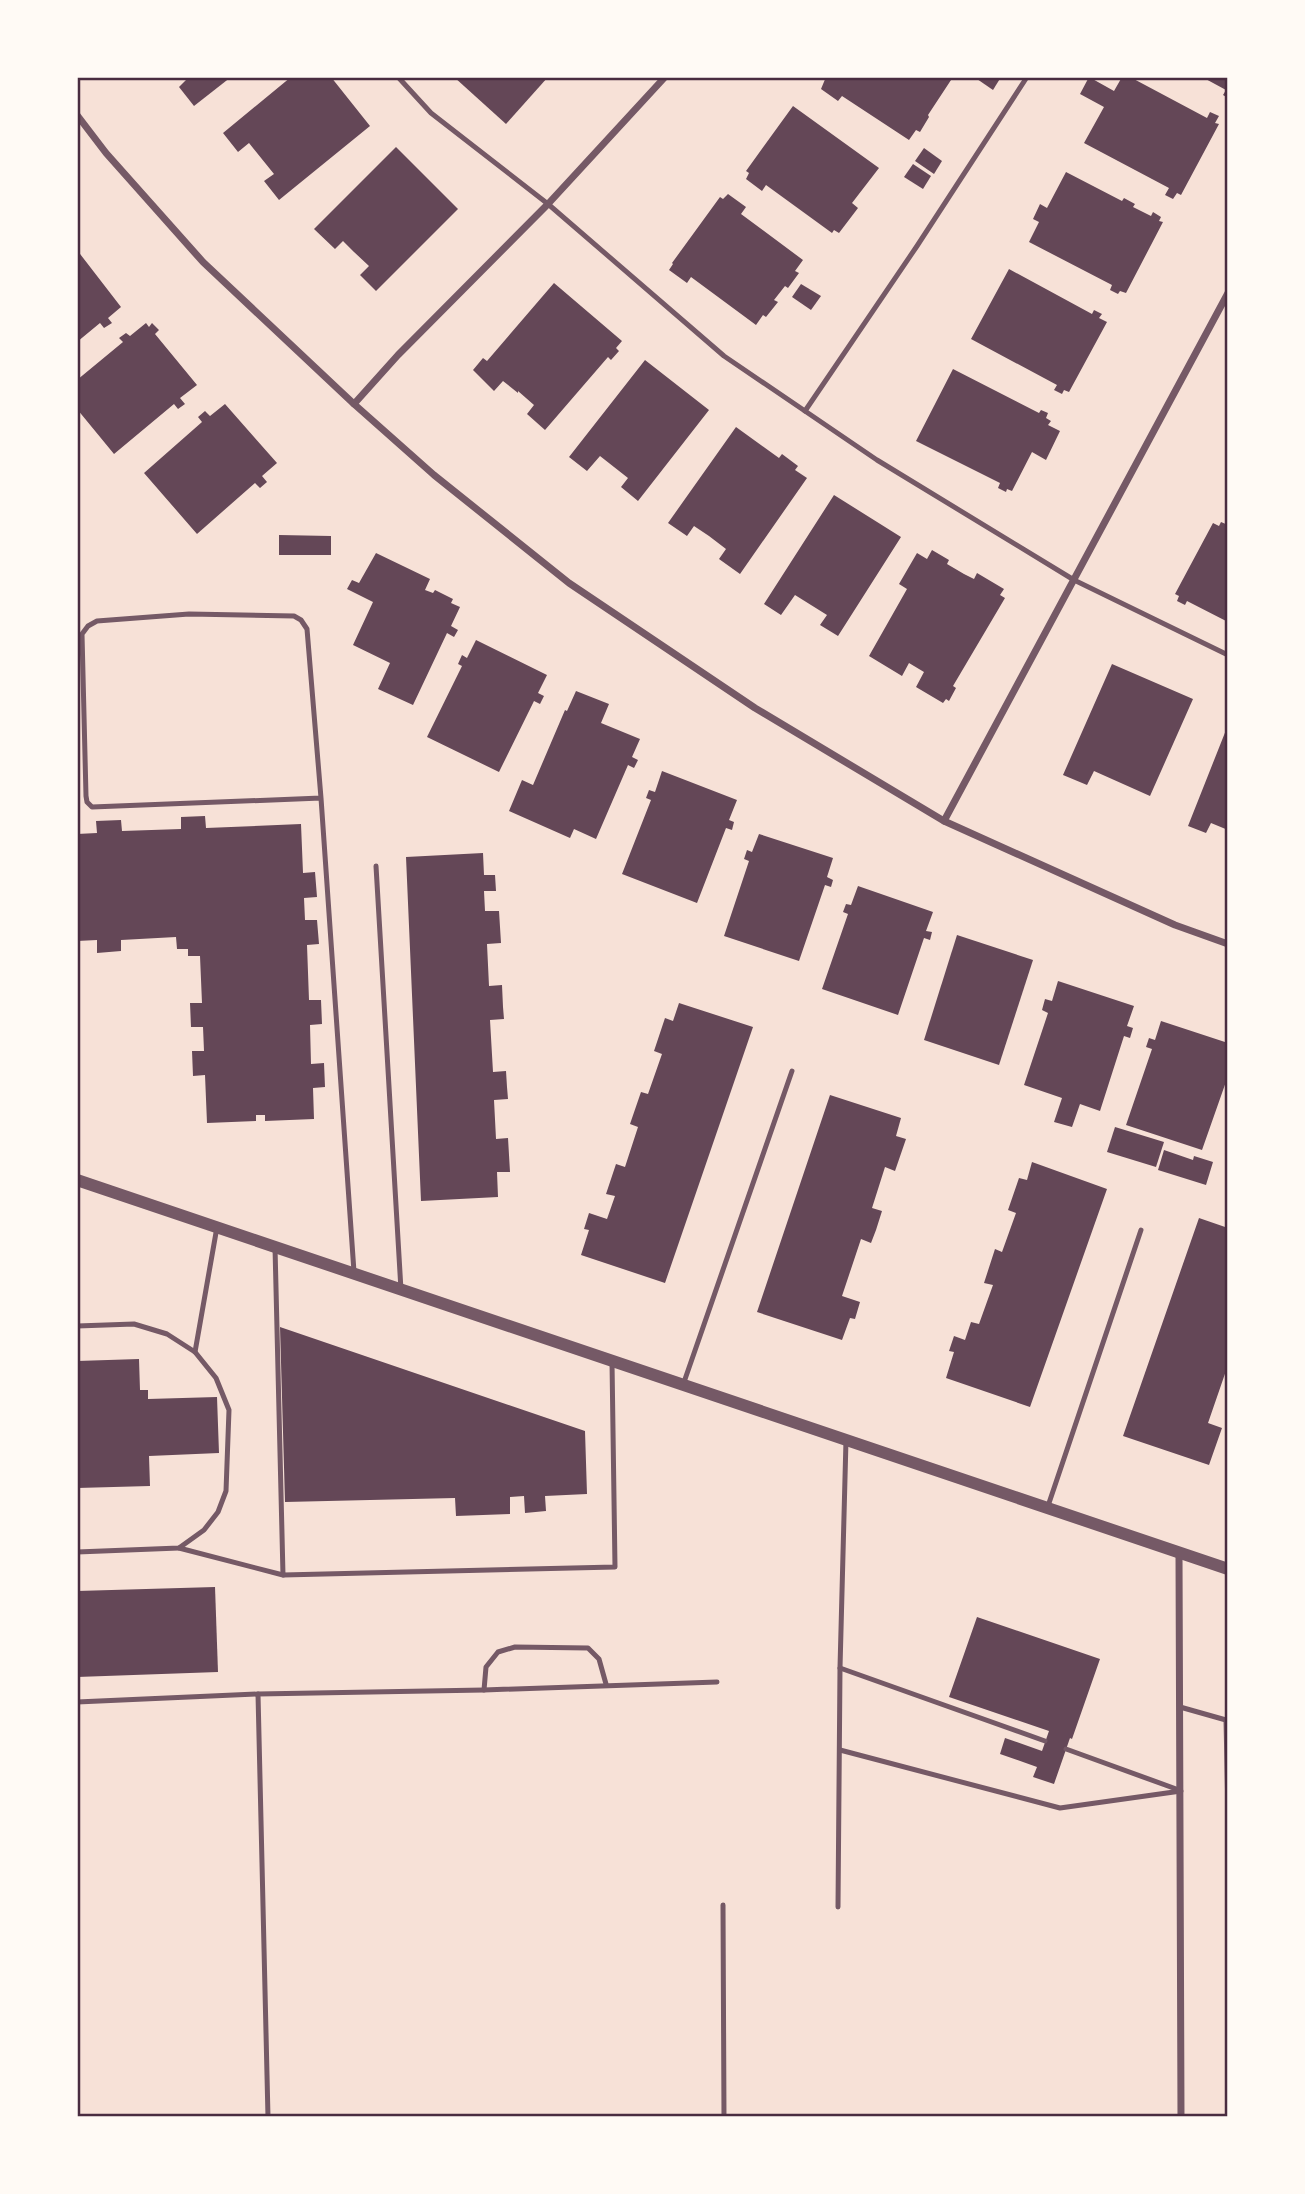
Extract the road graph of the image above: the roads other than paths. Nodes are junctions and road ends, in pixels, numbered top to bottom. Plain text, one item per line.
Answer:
1 (398, 77) edge
2 (664, 77) edge
3 (1027, 77) edge
4 (77, 115) edge
5 (548, 204) junction
6 (1228, 293) edge
7 (354, 404) junction
8 (805, 411) junction
9 (1074, 580) junction
10 (1228, 655) edge
11 (321, 798) junction
12 (944, 821) junction
13 (376, 866) dead end
14 (1228, 944) edge
15 (792, 1071) dead end
16 (77, 1180) edge
17 (217, 1227) junction
18 (1141, 1230) dead end
19 (275, 1247) junction
20 (354, 1274) junction
21 (401, 1290) junction
22 (77, 1326) edge
23 (195, 1352) junction
24 (612, 1361) junction
25 (683, 1385) junction
26 (846, 1440) junction
27 (1047, 1508) junction
28 (178, 1548) junction
29 (77, 1552) edge
30 (1179, 1554) junction
31 (1228, 1569) edge
32 (283, 1575) junction
33 (840, 1668) junction
34 (718, 1682) dead end
35 (607, 1684) junction
36 (484, 1690) junction
37 (258, 1694) junction
38 (77, 1702) edge
39 (1180, 1707) junction
40 (1227, 1721) edge
41 (1045, 1741) dead end
42 (1066, 1749) dead end
43 (840, 1750) junction
44 (1182, 1791) junction
45 (1228, 1811) edge
46 (723, 1905) dead end
47 (838, 1907) dead end
48 (268, 2117) edge
49 (724, 2117) edge
50 (1181, 2117) edge

1 - 5 lane
2 - 5 street
3 - 8 lane
4 - 7 street
5 - 7 street
5 - 8 lane
6 - 9 street
7 - 12 street
8 - 9 lane
9 - 10 lane
9 - 12 street
11 - 11 lane
11 - 20 lane
12 - 14 street
13 - 21 lane
15 - 25 lane
16 - 17 street
17 - 19 street
17 - 23 lane
18 - 27 lane
19 - 20 street
19 - 32 lane
20 - 21 street
21 - 24 street
22 - 23 lane
23 - 28 lane
24 - 25 street
24 - 32 lane
25 - 26 street
26 - 27 street
26 - 33 lane
27 - 30 street
28 - 29 lane
28 - 32 lane
30 - 31 street
30 - 39 street
33 - 41 lane
33 - 43 lane
34 - 35 lane
35 - 36 lane
35 - 36 lane
36 - 37 lane
37 - 38 lane
37 - 48 lane
39 - 40 lane
39 - 44 street
40 - 45 lane
42 - 44 lane
43 - 44 lane
43 - 47 lane
44 - 50 street
46 - 49 lane

